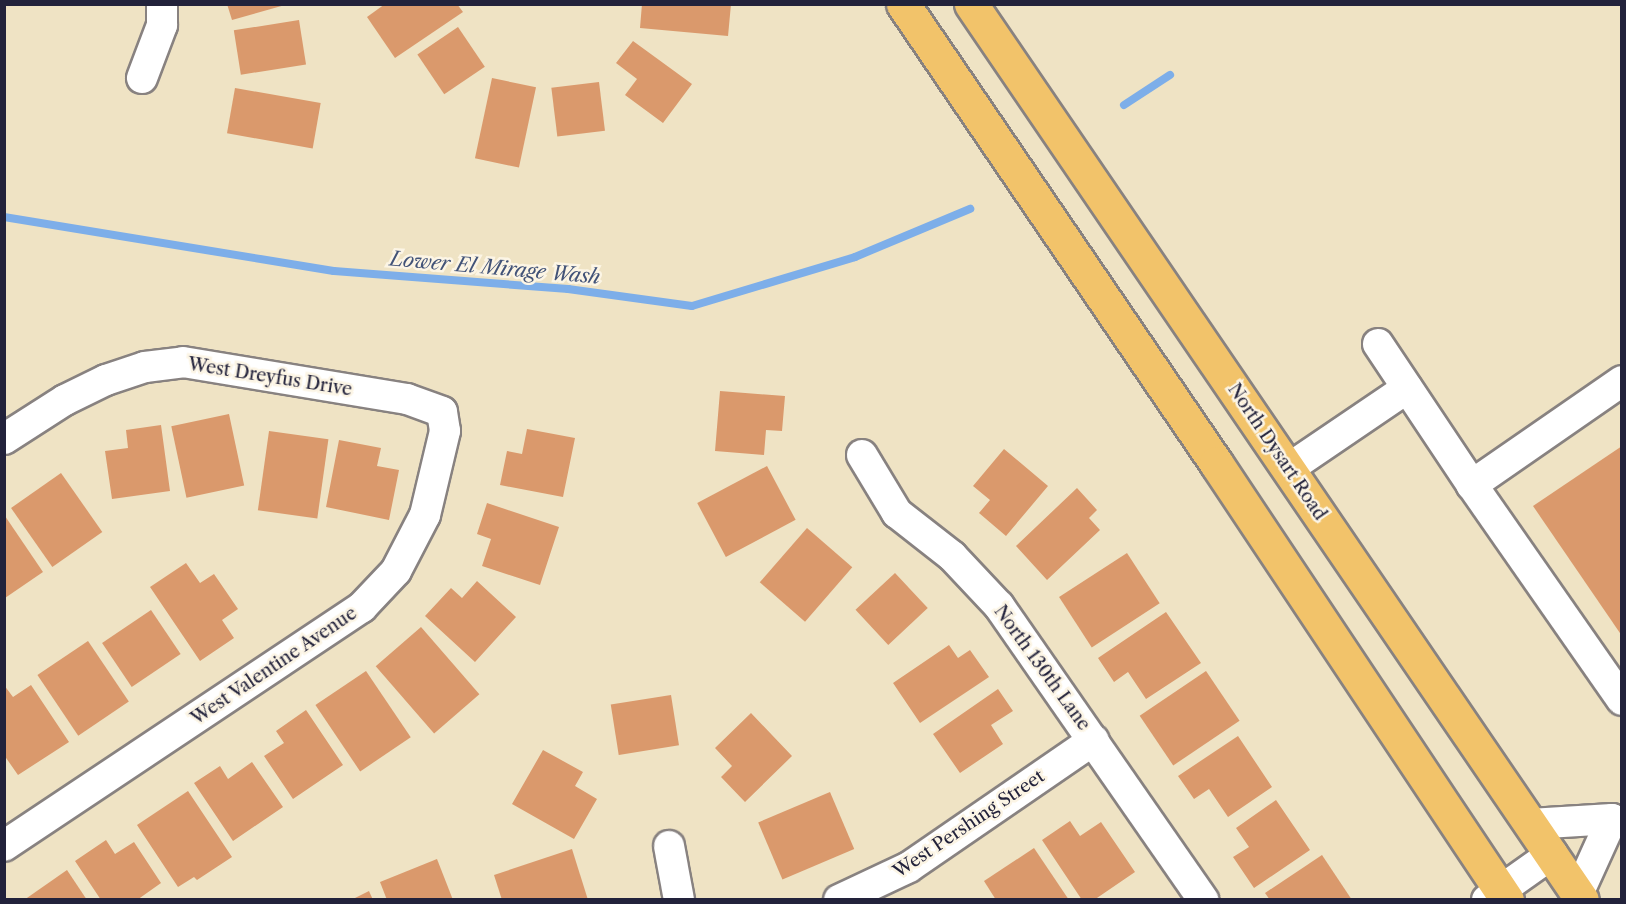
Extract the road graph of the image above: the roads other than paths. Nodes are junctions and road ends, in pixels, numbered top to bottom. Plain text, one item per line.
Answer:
1 (162, 4) edge
2 (903, 4) edge
3 (971, 4) edge
4 (142, 78) dead end
5 (1378, 344) dead end
6 (1622, 381) edge
7 (1407, 388) junction
8 (442, 412) joint
9 (4, 439) edge
10 (862, 455) dead end
11 (1288, 469) junction
12 (1472, 485) junction
13 (1622, 700) edge
14 (1094, 740) junction
15 (1617, 816) edge
16 (1530, 824) junction
17 (4, 846) edge
18 (669, 846) dead end
19 (1552, 854) junction
20 (1498, 896) edge
21 (1580, 897) edge
22 (679, 900) edge
23 (839, 900) edge
24 (1203, 900) edge

1 - 4 street
2 - 20 main road
3 - 11 main road, North Dysart Road
5 - 7 street
6 - 12 street
7 - 11 street
7 - 12 street
8 - 9 street, West Dreyfus Drive
8 - 17 street, West Valentine Avenue
10 - 14 street, North 130th Lane
11 - 16 main road, North Dysart Road
12 - 13 street
14 - 23 street, West Pershing Street
14 - 24 street, North 130th Lane
15 - 16 street
15 - 21 street
16 - 19 main road, North Dysart Road
18 - 22 street
19 - 20 street
19 - 21 main road, North Dysart Road

